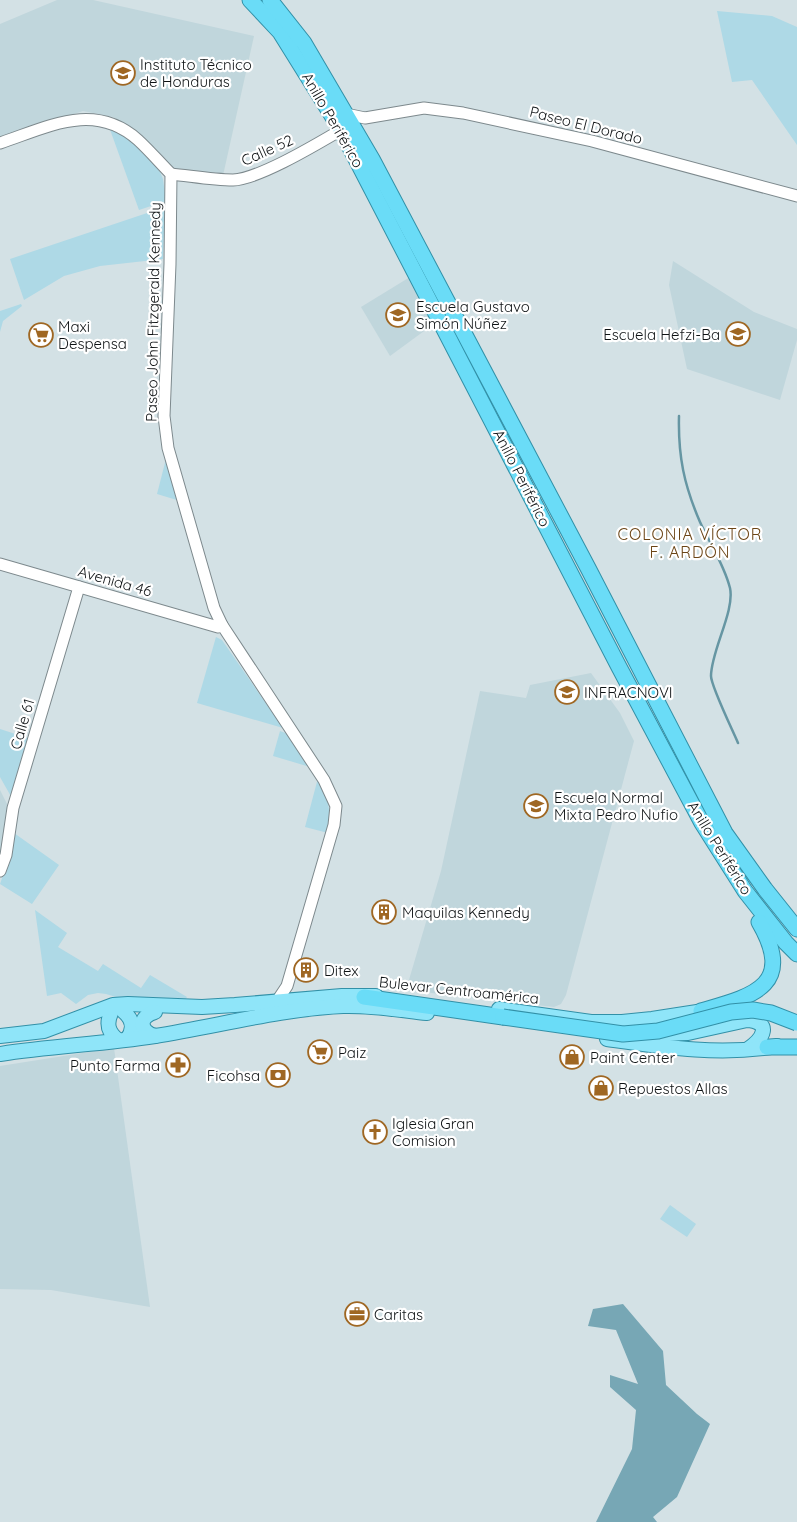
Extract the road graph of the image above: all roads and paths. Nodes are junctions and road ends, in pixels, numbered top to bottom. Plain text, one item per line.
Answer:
1 (250, 0) edge
2 (270, 0) edge
3 (346, 114) junction
4 (365, 118) junction
5 (342, 130) junction
6 (358, 134) junction
7 (0, 143) edge
8 (171, 174) junction
9 (797, 196) edge
10 (0, 564) edge
11 (79, 586) junction
12 (222, 625) junction
13 (0, 871) edge
14 (745, 891) junction
15 (797, 929) edge
16 (797, 954) edge
17 (286, 997) junction
18 (364, 997) junction
19 (701, 1011) junction
20 (117, 1012) junction
21 (155, 1012) junction
22 (797, 1015) edge
23 (92, 1019) junction
24 (591, 1022) junction
25 (797, 1023) edge
26 (44, 1031) junction
27 (0, 1036) edge
28 (155, 1036) junction
29 (122, 1039) junction
30 (96, 1042) junction
31 (797, 1042) edge
32 (767, 1047) junction
33 (797, 1047) edge
34 (748, 1048) junction
35 (0, 1054) edge

1 - 5 highway, Anillo Periférico
2 - 3 highway, Anillo Periférico
3 - 4 street, Paseo El Dorado
3 - 6 highway, Anillo Periférico
4 - 6 street
4 - 9 street, Paseo El Dorado
5 - 8 street, Calle 52
5 - 14 highway, Anillo Periférico
6 - 15 highway, Anillo Periférico
7 - 8 street
8 - 12 street, Paseo John Fitzgerald Kennedy
10 - 11 street, Avenida 46
11 - 12 street, Avenida 46
11 - 13 street, Calle 61
12 - 17 street, Paseo John Fitzgerald Kennedy
14 - 16 highway, Anillo Periférico
14 - 19 highway
17 - 18 main road, Bulevar Centroamérica
17 - 21 main road
17 - 26 main road, Bulevar Centroamérica
18 - 24 main road, Bulevar Centroamérica
18 - 25 highway, bridge
19 - 22 main road, Bulevar Centroamérica
19 - 24 main road, Bulevar Centroamérica
20 - 21 main road
20 - 23 main road
20 - 29 main road
20 - 29 main road
21 - 28 main road
23 - 26 main road
23 - 30 main road
24 - 34 main road
26 - 27 main road, Bulevar Centroamérica
28 - 29 main road, Bulevar Centroamérica
28 - 34 main road, Bulevar Centroamérica
29 - 30 main road, Bulevar Centroamérica
30 - 35 main road, Bulevar Centroamérica
31 - 32 main road, Bulevar Centroamérica
32 - 33 highway
32 - 34 main road, Bulevar Centroamérica

